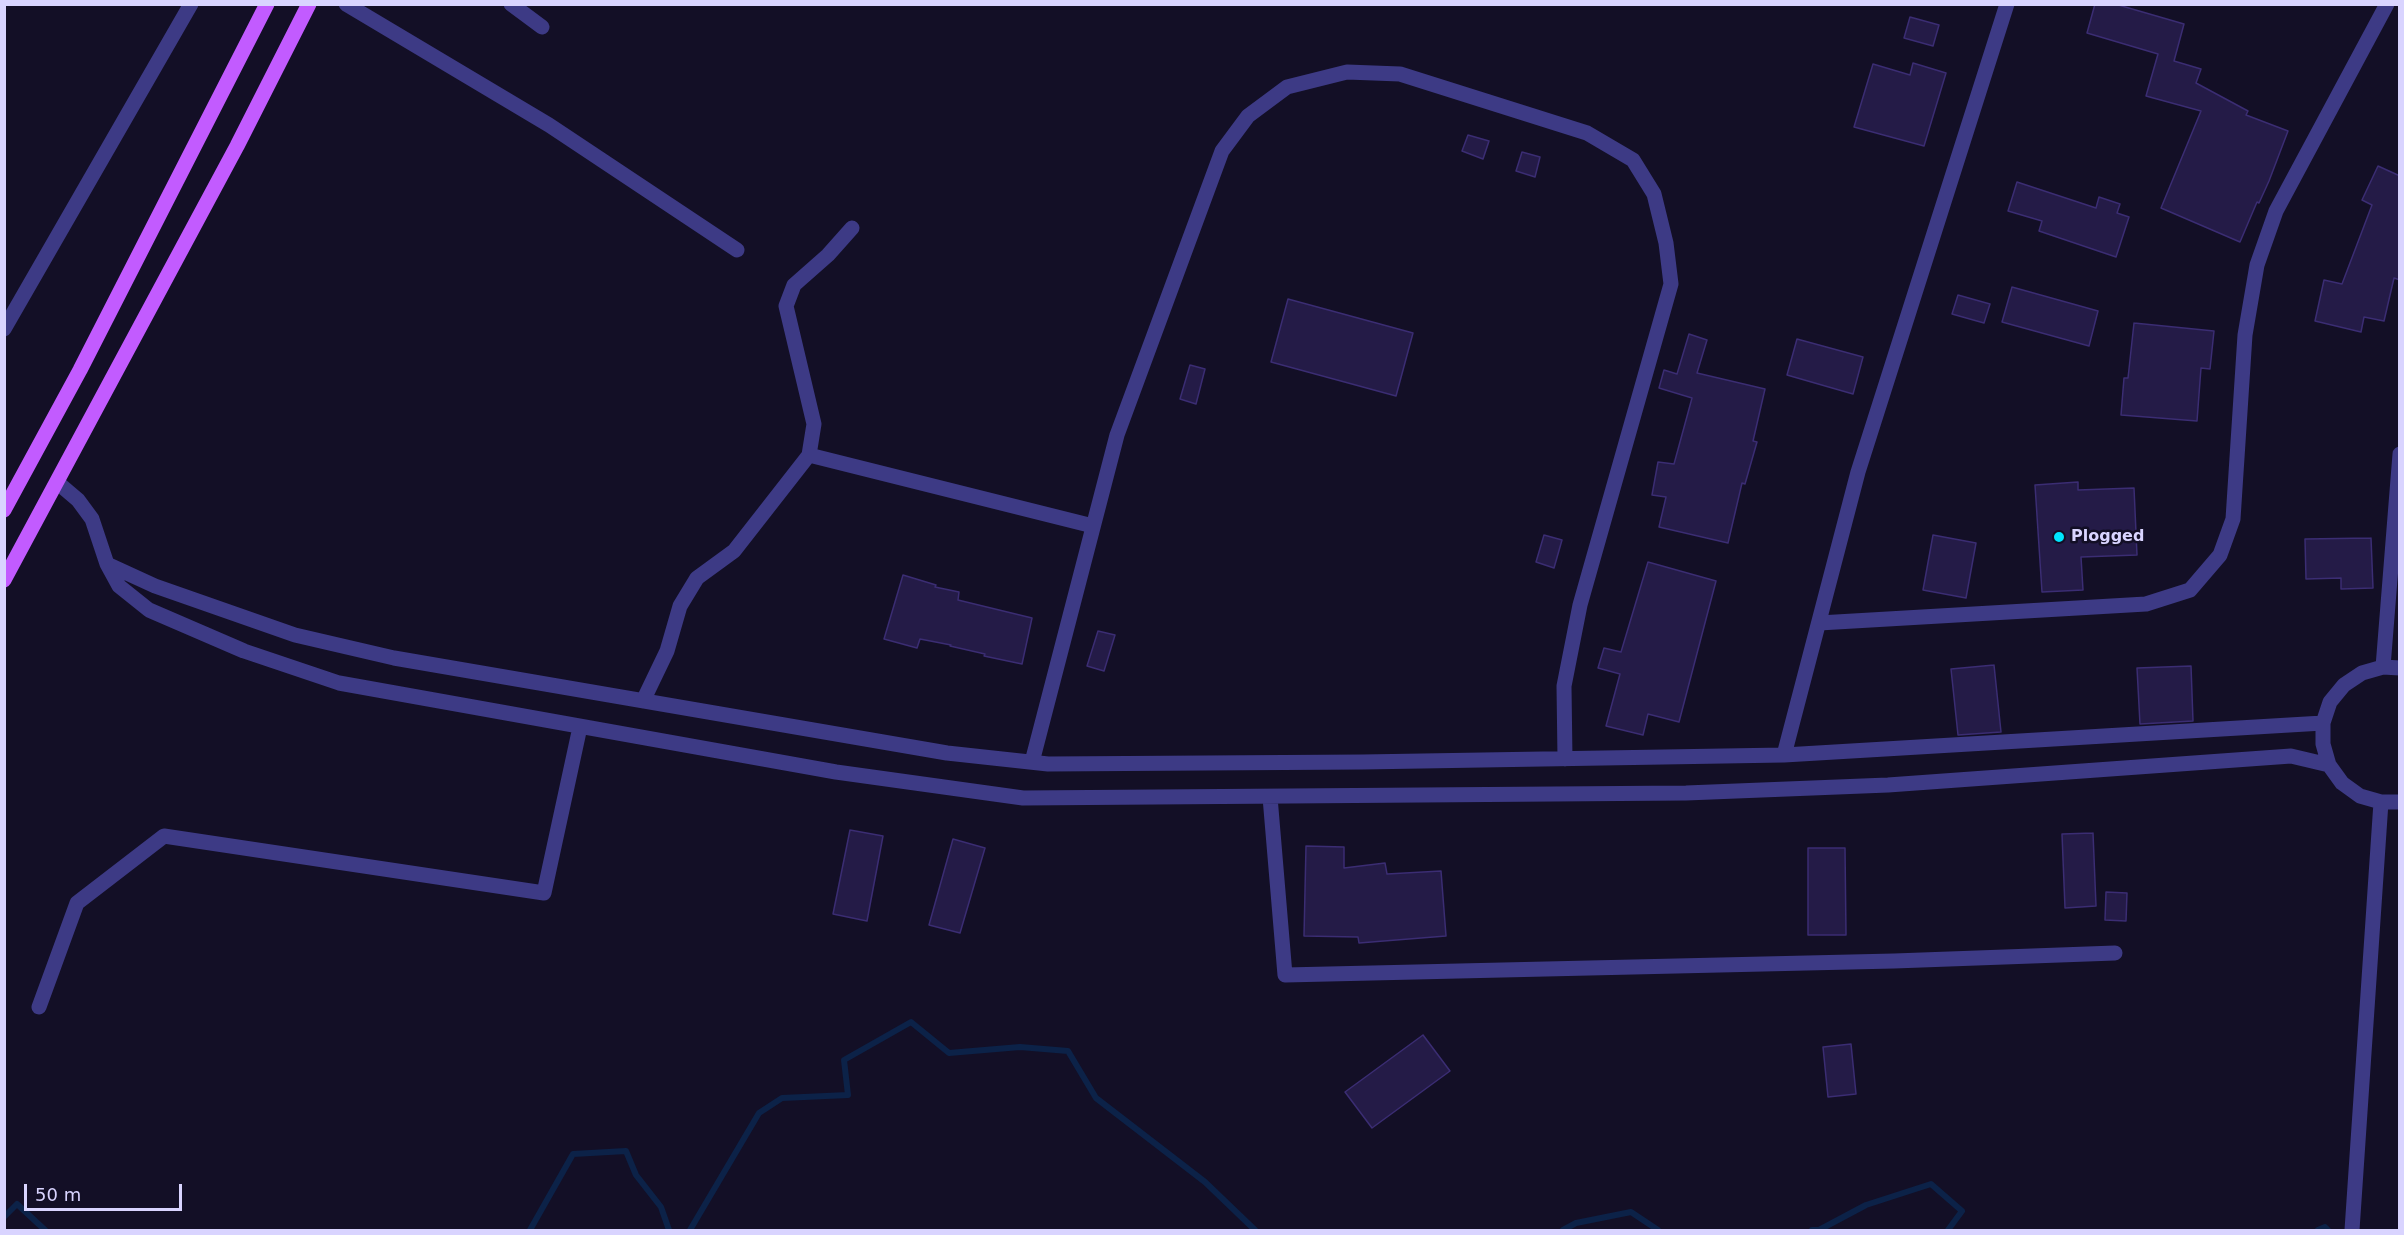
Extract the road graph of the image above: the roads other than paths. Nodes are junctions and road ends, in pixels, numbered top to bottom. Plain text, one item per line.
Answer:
1 (191, 4) edge
2 (267, 4) edge
3 (309, 4) edge
4 (346, 4) edge
5 (511, 4) edge
6 (2007, 4) edge
7 (2387, 4) edge
8 (542, 27) dead end
9 (852, 228) dead end
10 (737, 250) dead end
11 (4, 329) edge
12 (2400, 454) edge
13 (809, 455) junction
14 (58, 483) junction
15 (6, 502) edge
16 (1093, 526) junction
17 (107, 564) junction
18 (4, 580) edge
19 (1819, 623) junction
20 (2383, 667) junction
21 (2400, 668) edge
22 (643, 701) junction
23 (2323, 723) junction
24 (580, 727) junction
25 (1784, 755) junction
26 (1565, 759) junction
27 (1032, 762) junction
28 (2329, 765) junction
29 (1270, 797) junction
30 (2381, 802) junction
31 (2400, 802) edge
32 (2115, 953) dead end
33 (39, 1007) dead end
34 (2352, 1230) edge

1 - 11 street
2 - 15 main road
3 - 14 main road
4 - 10 street
5 - 8 street
6 - 19 street
7 - 19 street
9 - 13 street
12 - 20 street
13 - 16 street
13 - 22 street
14 - 17 street
14 - 18 main road
16 - 26 street
16 - 27 street
17 - 22 street
17 - 24 street
19 - 25 street
20 - 21 street
20 - 23 street
22 - 27 street
23 - 25 street
23 - 28 street
24 - 29 street
24 - 33 street
25 - 26 street
26 - 27 street
28 - 29 street
28 - 30 street
29 - 32 street
30 - 31 street
30 - 34 street

